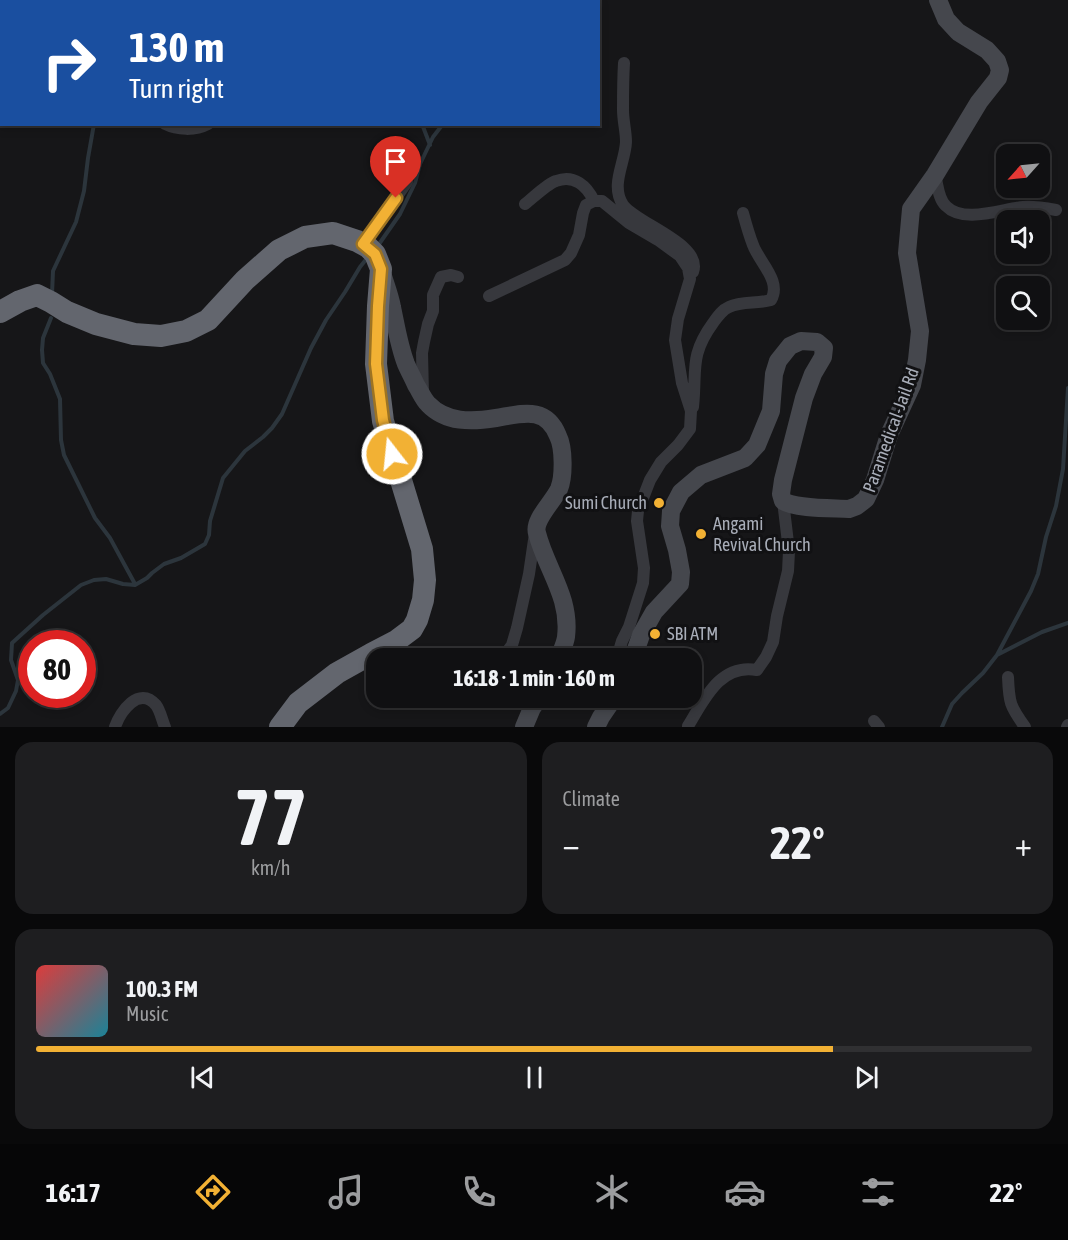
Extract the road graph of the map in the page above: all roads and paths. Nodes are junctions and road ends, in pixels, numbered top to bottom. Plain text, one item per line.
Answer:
1 (936, 4) edge
2 (624, 63) dead end
3 (168, 126) edge
4 (204, 126) edge
5 (935, 175) junction
6 (407, 182) dead end
7 (594, 201) junction
8 (525, 204) dead end
9 (1056, 210) dead end
10 (743, 213) dead end
11 (363, 244) junction
12 (381, 269) junction
13 (458, 277) dead end
14 (690, 279) junction
15 (489, 296) dead end
16 (0, 312) edge
17 (423, 398) junction
18 (691, 420) junction
19 (783, 501) junction
20 (536, 529) junction
21 (509, 648) edge
22 (562, 648) edge
23 (620, 648) edge
24 (636, 648) edge
25 (1008, 677) dead end
26 (532, 708) edge
27 (539, 708) edge
28 (607, 708) edge
29 (688, 726) edge
30 (115, 727) edge
31 (165, 727) edge
32 (280, 727) edge
33 (524, 727) edge
34 (536, 727) edge
35 (596, 727) edge
36 (1025, 727) edge

1 - 5 main road, Paramedical-Jail Rd
2 - 14 street
3 - 4 street
5 - 9 street
5 - 19 main road, Paramedical-Jail Rd
6 - 11 street
7 - 8 street
7 - 14 street
7 - 15 street
10 - 18 street
11 - 12 highway
11 - 16 highway
12 - 17 main road
12 - 32 highway
13 - 17 street
14 - 18 street
17 - 20 main road
18 - 23 street
19 - 24 main road
19 - 29 street
20 - 21 street
20 - 22 main road
25 - 36 street
26 - 33 main road
27 - 34 main road
28 - 35 main road
30 - 31 street

